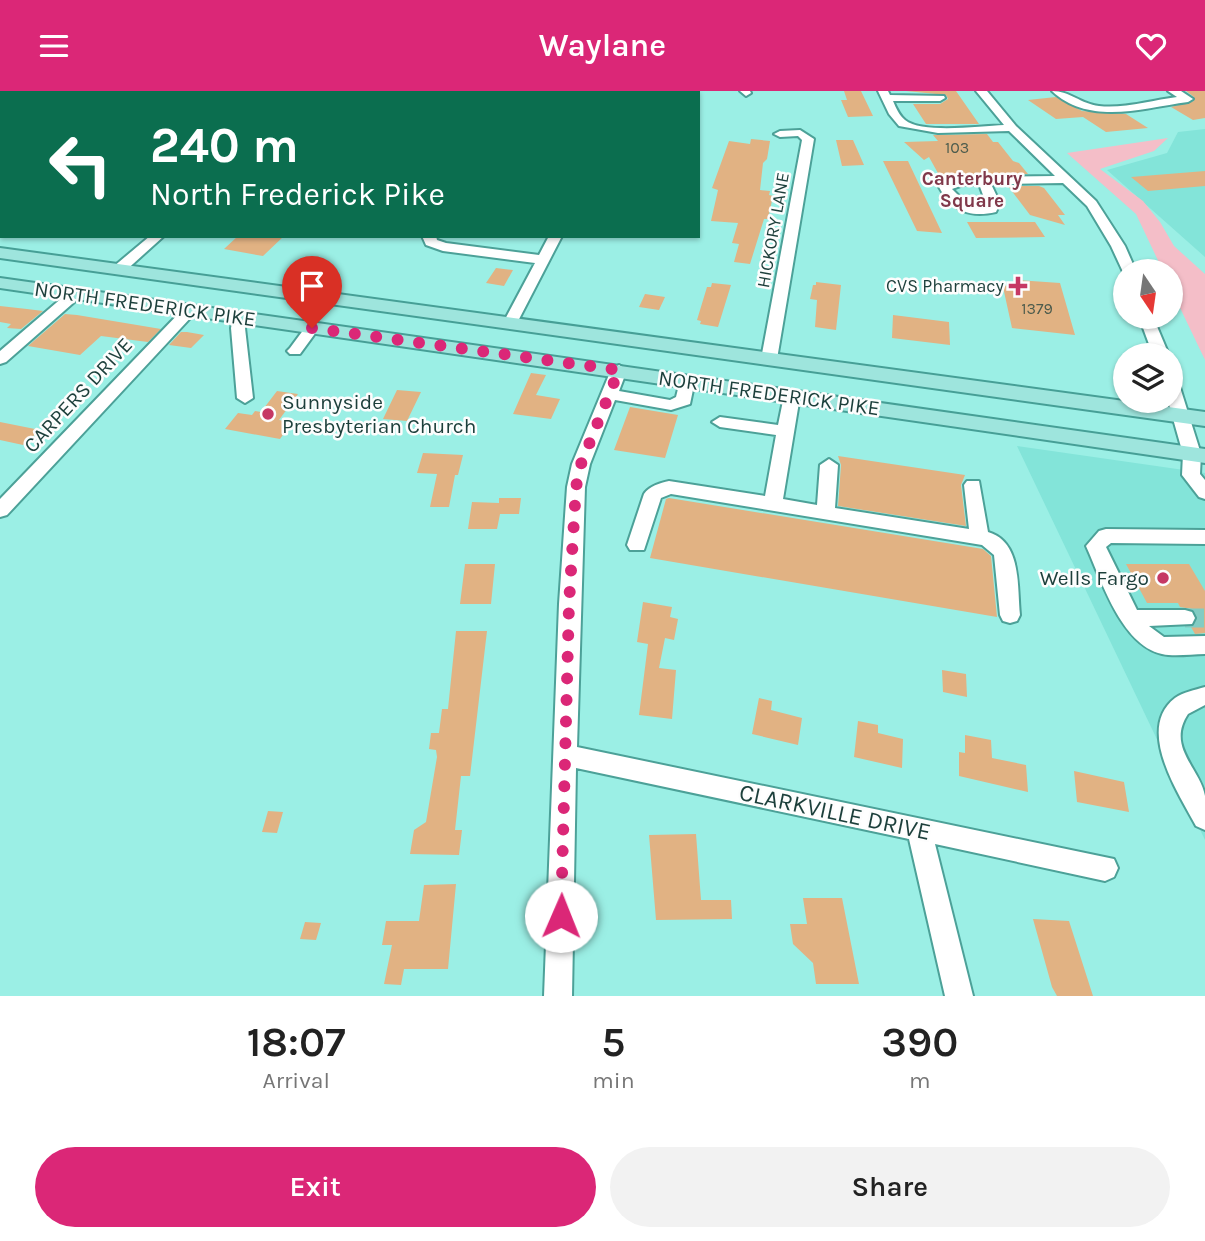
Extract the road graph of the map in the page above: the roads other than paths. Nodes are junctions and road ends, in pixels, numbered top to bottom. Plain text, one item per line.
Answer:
1 (981, 91) edge
2 (1057, 91) edge
3 (1173, 91) edge
4 (885, 95) edge
5 (940, 98) dead end
6 (1012, 128) junction
7 (780, 134) dead end
8 (1068, 179) junction
9 (984, 181) dead end
10 (156, 238) edge
11 (430, 238) edge
12 (555, 238) edge
13 (0, 253) edge
14 (1123, 259) edge
15 (544, 260) junction
16 (118, 269) junction
17 (0, 283) edge
18 (75, 294) junction
19 (337, 300) junction
20 (189, 311) junction
21 (240, 318) junction
22 (510, 323) junction
23 (312, 328) junction
24 (295, 351) dead end
25 (0, 359) edge
26 (769, 359) junction
27 (619, 370) junction
28 (687, 380) junction
29 (609, 394) junction
30 (792, 396) junction
31 (245, 398) dead end
32 (1181, 415) junction
33 (1205, 419) edge
34 (720, 422) dead end
35 (785, 431) junction
36 (1201, 458) edge
37 (829, 465) dead end
38 (973, 485) dead end
39 (1205, 493) edge
40 (773, 503) junction
41 (0, 510) edge
42 (822, 512) junction
43 (1205, 537) edge
44 (979, 538) junction
45 (637, 545) dead end
46 (1010, 615) dead end
47 (1131, 618) junction
48 (1185, 618) tunnel mouth
49 (1205, 645) edge
50 (1205, 696) edge
51 (565, 755) junction
52 (1205, 818) edge
53 (919, 829) junction
54 (1104, 868) dead end
55 (558, 996) edge
56 (959, 996) edge

1 - 6 street
2 - 3 street
4 - 5 street
4 - 6 street
6 - 8 street
7 - 26 street, HICKORY LANE
8 - 9 street
8 - 14 street
10 - 16 street
11 - 15 street
12 - 15 street
13 - 16 main road, NORTH FREDERICK PIKE
15 - 22 street
16 - 19 main road, NORTH FREDERICK PIKE
17 - 18 main road, NORTH FREDERICK PIKE
18 - 20 main road, NORTH FREDERICK PIKE
18 - 25 street
19 - 22 main road, NORTH FREDERICK PIKE
19 - 23 main road
20 - 21 main road, NORTH FREDERICK PIKE
20 - 41 street, CARPERS DRIVE
21 - 23 main road, NORTH FREDERICK PIKE
21 - 31 street
22 - 26 main road, NORTH FREDERICK PIKE
23 - 24 street
23 - 27 main road, NORTH FREDERICK PIKE
26 - 32 main road, NORTH FREDERICK PIKE
27 - 28 main road, NORTH FREDERICK PIKE
27 - 29 street
28 - 29 street
28 - 30 main road, NORTH FREDERICK PIKE
29 - 51 street
30 - 35 street
30 - 36 main road, NORTH FREDERICK PIKE
32 - 33 main road, NORTH FREDERICK PIKE
32 - 36 street
34 - 35 street
35 - 40 street
36 - 39 street
37 - 42 street
38 - 44 street
40 - 42 street
40 - 45 lane
42 - 44 street
43 - 47 street
44 - 46 street
47 - 48 street
47 - 49 street
50 - 52 street
51 - 53 street, CLARKVILLE DRIVE
51 - 55 street
53 - 54 street, CLARKVILLE DRIVE
53 - 56 street

